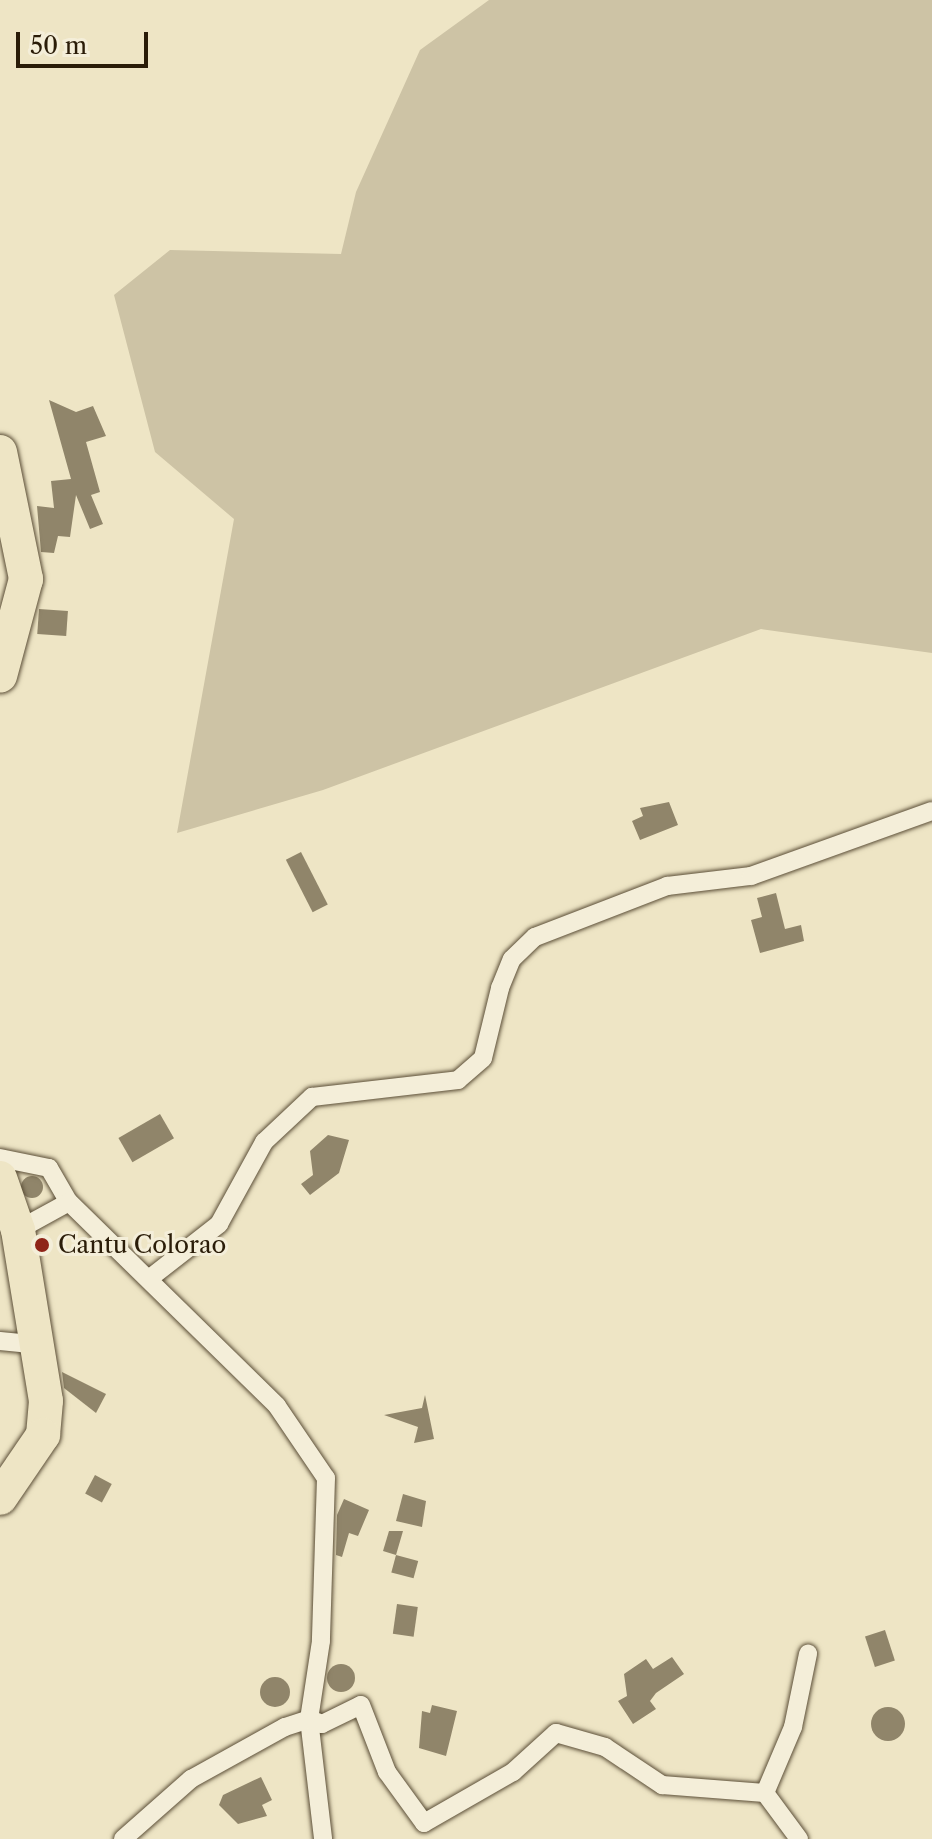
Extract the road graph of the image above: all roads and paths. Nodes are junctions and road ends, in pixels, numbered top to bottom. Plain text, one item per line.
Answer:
1 (0, 452) edge
2 (0, 676) edge
3 (932, 811) edge
4 (0, 1158) edge
5 (0, 1178) edge
6 (69, 1202) junction
7 (18, 1230) junction
8 (150, 1278) junction
9 (0, 1341) edge
10 (41, 1345) junction
11 (0, 1498) edge
12 (808, 1654) dead end
13 (309, 1719) junction
14 (765, 1793) junction
15 (123, 1839) edge
16 (323, 1839) edge
17 (799, 1839) edge

1 - 2 highway
3 - 8 street
4 - 6 street
5 - 7 highway
6 - 7 street
6 - 8 street
7 - 10 highway
8 - 13 street
9 - 10 street
10 - 11 highway
12 - 14 street
13 - 14 street
13 - 15 street
13 - 16 street
14 - 17 street

